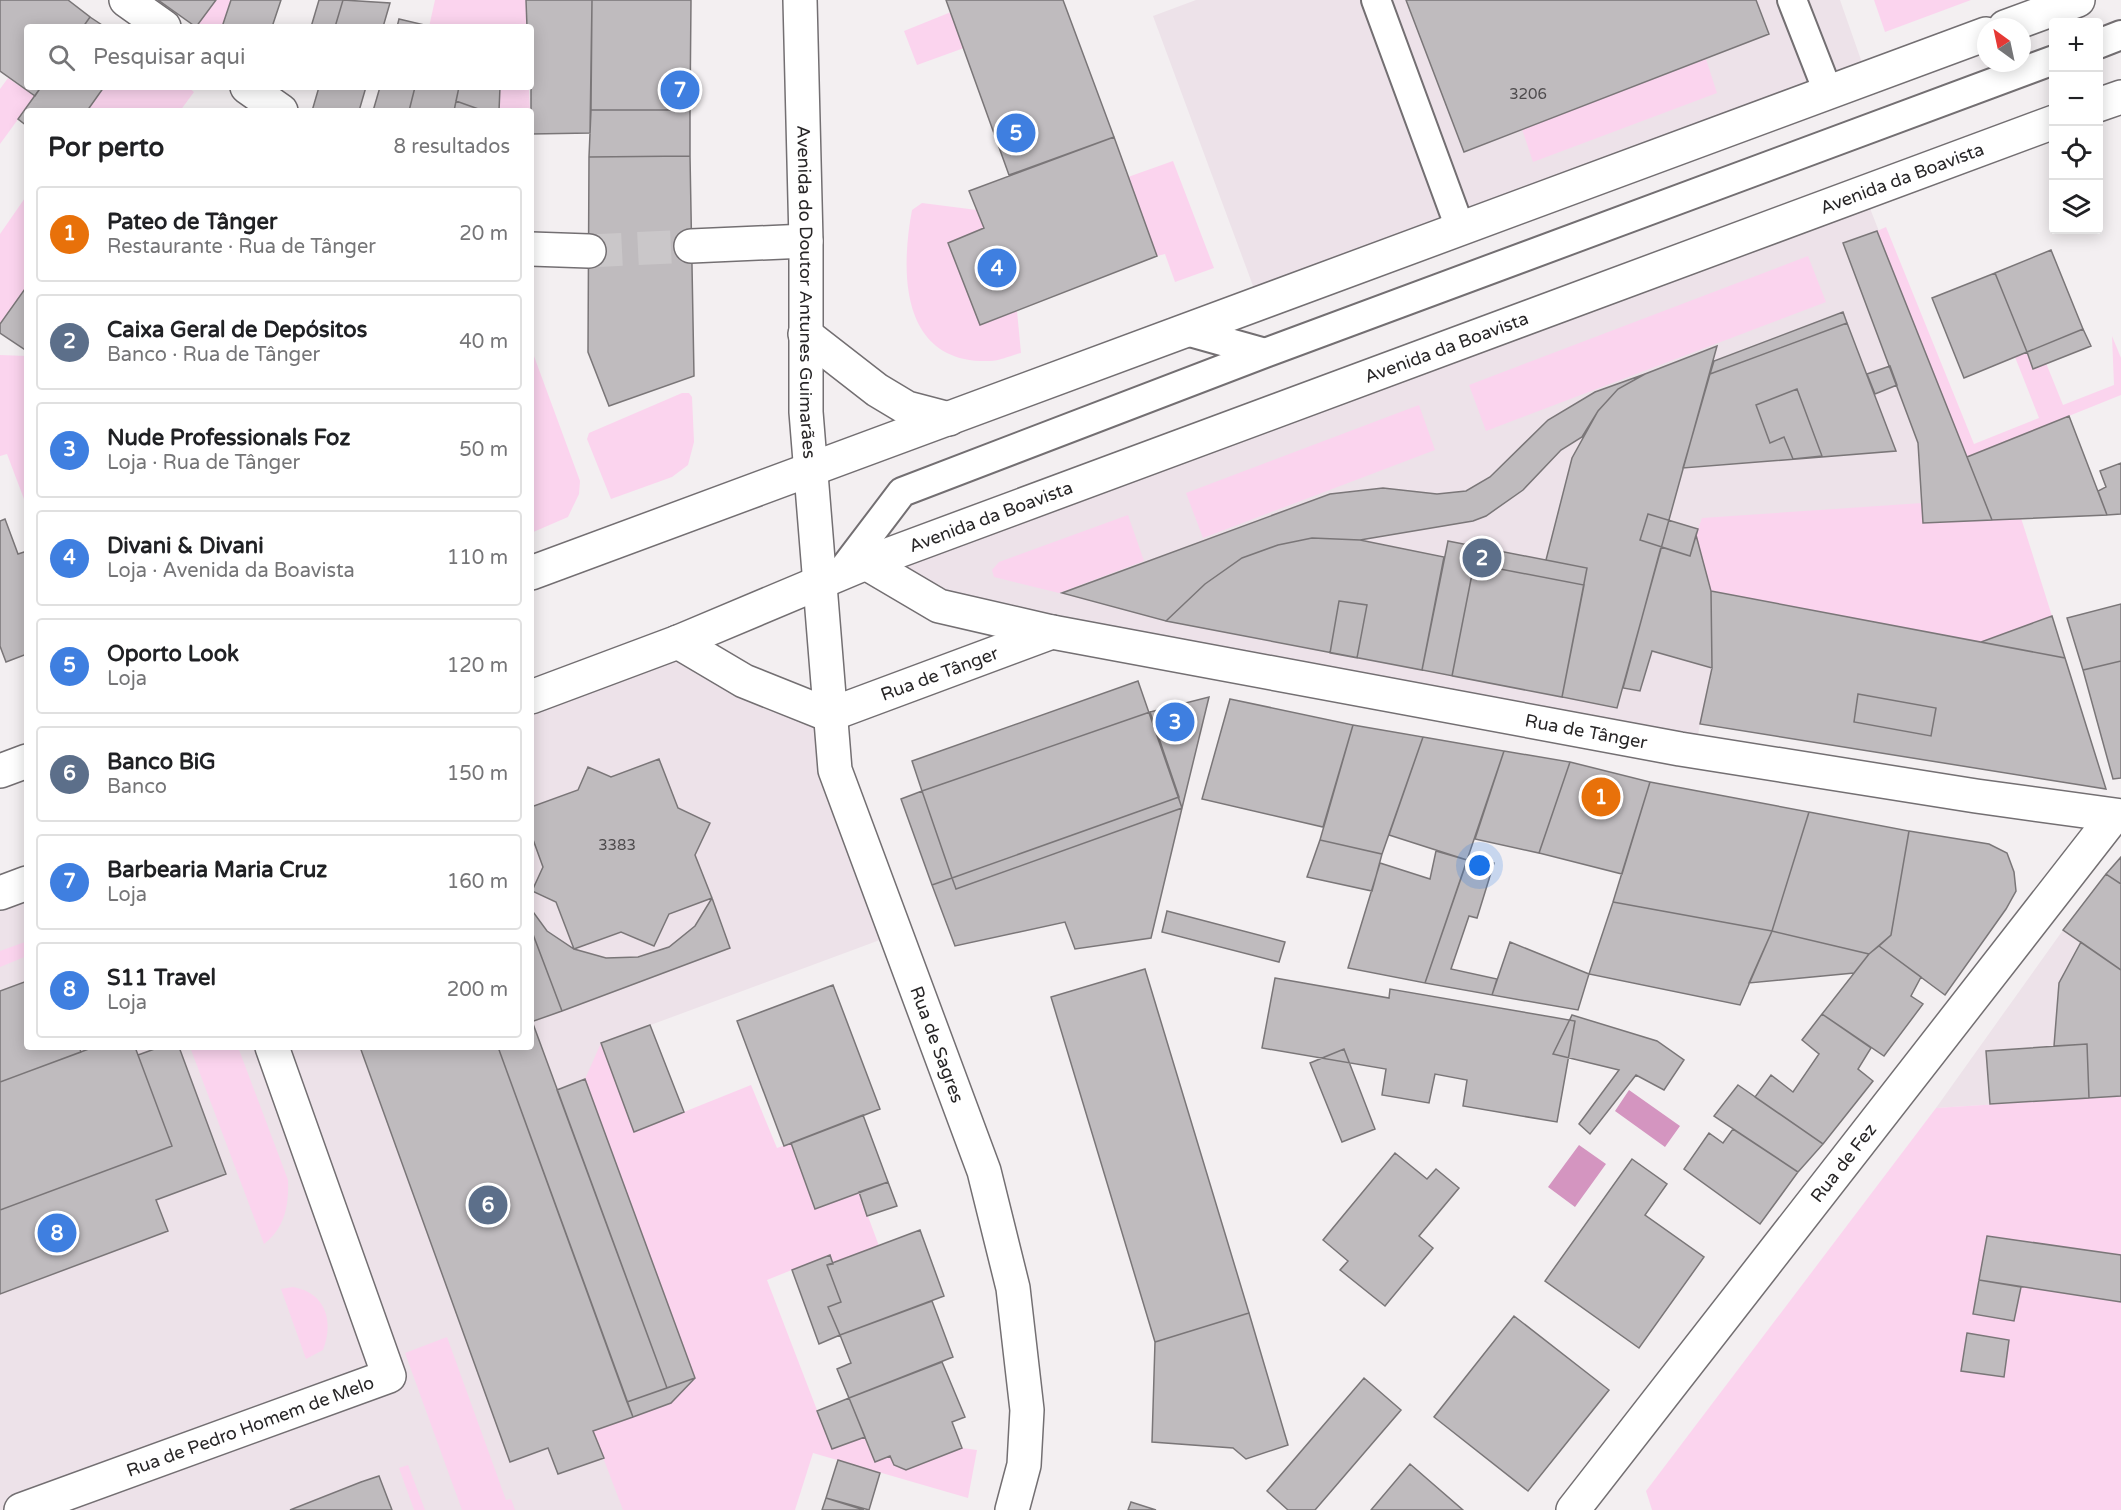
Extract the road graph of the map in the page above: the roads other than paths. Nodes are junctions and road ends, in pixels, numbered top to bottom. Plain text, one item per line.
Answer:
1 (126, 0) edge
2 (800, 0) edge
3 (1376, 0) edge
4 (1792, 0) edge
5 (2078, 0) edge
6 (2029, 18) edge
7 (160, 24) edge
8 (2121, 35) edge
9 (1977, 37) edge
10 (2103, 42) edge
11 (2049, 62) edge
12 (251, 90) edge
13 (1828, 93) junction
14 (2121, 97) edge
15 (2103, 103) edge
16 (277, 108) edge
17 (2049, 124) edge
18 (1460, 228) junction
19 (806, 241) junction
20 (691, 246) tunnel mouth
21 (538, 250) edge
22 (589, 251) tunnel mouth
23 (1183, 330) junction
24 (805, 334) junction
25 (1265, 353) junction
26 (949, 419) junction
27 (809, 471) junction
28 (534, 572) edge
29 (841, 574) junction
30 (1052, 632) junction
31 (678, 642) junction
32 (534, 696) edge
33 (829, 715) junction
34 (24, 762) edge
35 (0, 771) edge
36 (2117, 817) edge
37 (24, 884) edge
38 (0, 893) edge
39 (24, 900) edge
40 (0, 901) edge
41 (274, 1050) edge
42 (21, 1510) edge
43 (1011, 1510) edge
44 (1573, 1510) edge

1 - 7 street
2 - 19 street, Avenida do Doutor Antunes Guimarães
3 - 18 lane
4 - 13 lane
5 - 6 street
8 - 10 lane
9 - 13 street
11 - 25 lane, Avenida da Boavista
12 - 16 street
13 - 18 street
14 - 15 street
17 - 29 street, Avenida da Boavista
18 - 23 street
19 - 20 street
19 - 24 street, Avenida do Doutor Antunes Guimarães
21 - 22 street
23 - 25 lane
23 - 26 street
24 - 26 street
24 - 27 street, Avenida do Doutor Antunes Guimarães
25 - 29 lane, Avenida da Boavista
26 - 27 street
27 - 28 street
27 - 29 street, Avenida do Doutor Antunes Guimarães
29 - 30 street, Rua de Tânger
29 - 31 street, Avenida da Boavista
29 - 33 street, Rua de Sagres
30 - 33 street, Rua de Tânger
30 - 36 street, Rua de Tânger
31 - 32 street, Avenida da Boavista
31 - 33 street
33 - 43 street, Rua de Sagres
34 - 35 street
36 - 44 street, Rua de Fez
37 - 38 street
39 - 40 street
41 - 42 street, Rua de Pedro Homem de Melo

